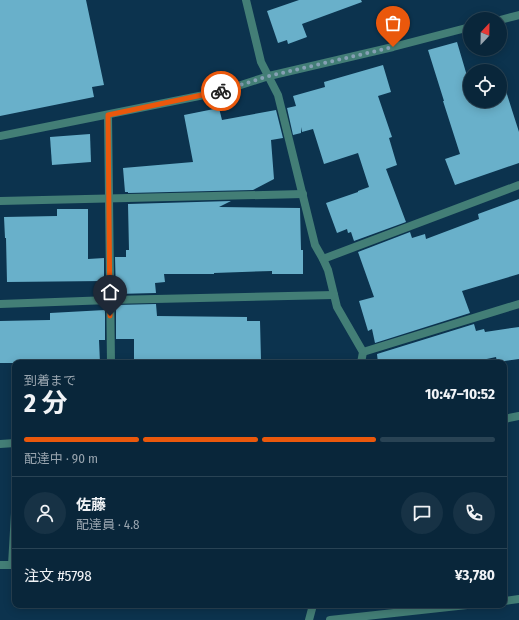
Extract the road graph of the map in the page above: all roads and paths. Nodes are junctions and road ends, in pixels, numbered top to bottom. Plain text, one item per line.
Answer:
1 (246, 0) edge
2 (519, 15) edge
3 (507, 18) edge
4 (463, 29) edge
5 (269, 76) junction
6 (108, 115) junction
7 (0, 136) edge
8 (519, 185) edge
9 (303, 194) junction
10 (109, 198) junction
11 (0, 201) edge
12 (323, 259) junction
13 (334, 295) junction
14 (110, 300) junction
15 (0, 304) edge
16 (519, 304) edge
17 (363, 352) junction
18 (112, 360) edge
19 (362, 360) edge
20 (519, 416) edge
21 (507, 418) edge
22 (12, 443) edge
23 (0, 444) edge
24 (0, 565) edge
25 (12, 565) edge
26 (519, 599) edge
27 (507, 601) edge
28 (312, 608) edge
29 (440, 608) edge
30 (309, 620) edge
31 (330, 620) edge

1 - 5 street
2 - 3 street
4 - 5 street
5 - 6 street
5 - 9 street
6 - 7 street
6 - 10 street
8 - 12 street
9 - 10 street
9 - 12 street
10 - 11 street
10 - 14 street
12 - 13 street
13 - 14 street
13 - 17 street
14 - 15 street
14 - 18 street
16 - 17 street
17 - 19 street
20 - 21 street
22 - 23 street
24 - 25 street
26 - 27 street
28 - 30 street
29 - 31 street

